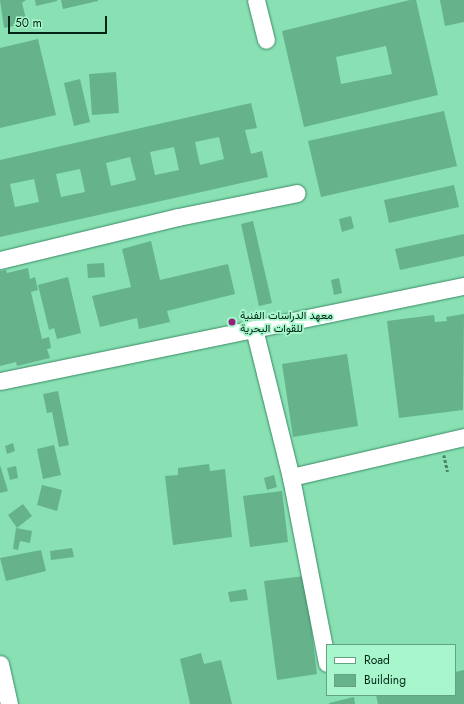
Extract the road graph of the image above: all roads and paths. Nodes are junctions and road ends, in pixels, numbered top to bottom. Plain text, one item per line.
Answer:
1 (256, 0) edge
2 (266, 40) dead end
3 (297, 194) dead end
4 (0, 260) edge
5 (464, 286) edge
6 (254, 329) junction
7 (0, 381) edge
8 (464, 437) edge
9 (291, 477) junction
10 (326, 658) edge
11 (0, 664) edge
12 (9, 704) edge

1 - 2 street
3 - 4 street
5 - 6 street
6 - 7 street
6 - 9 street
8 - 9 street
9 - 10 street
11 - 12 street

